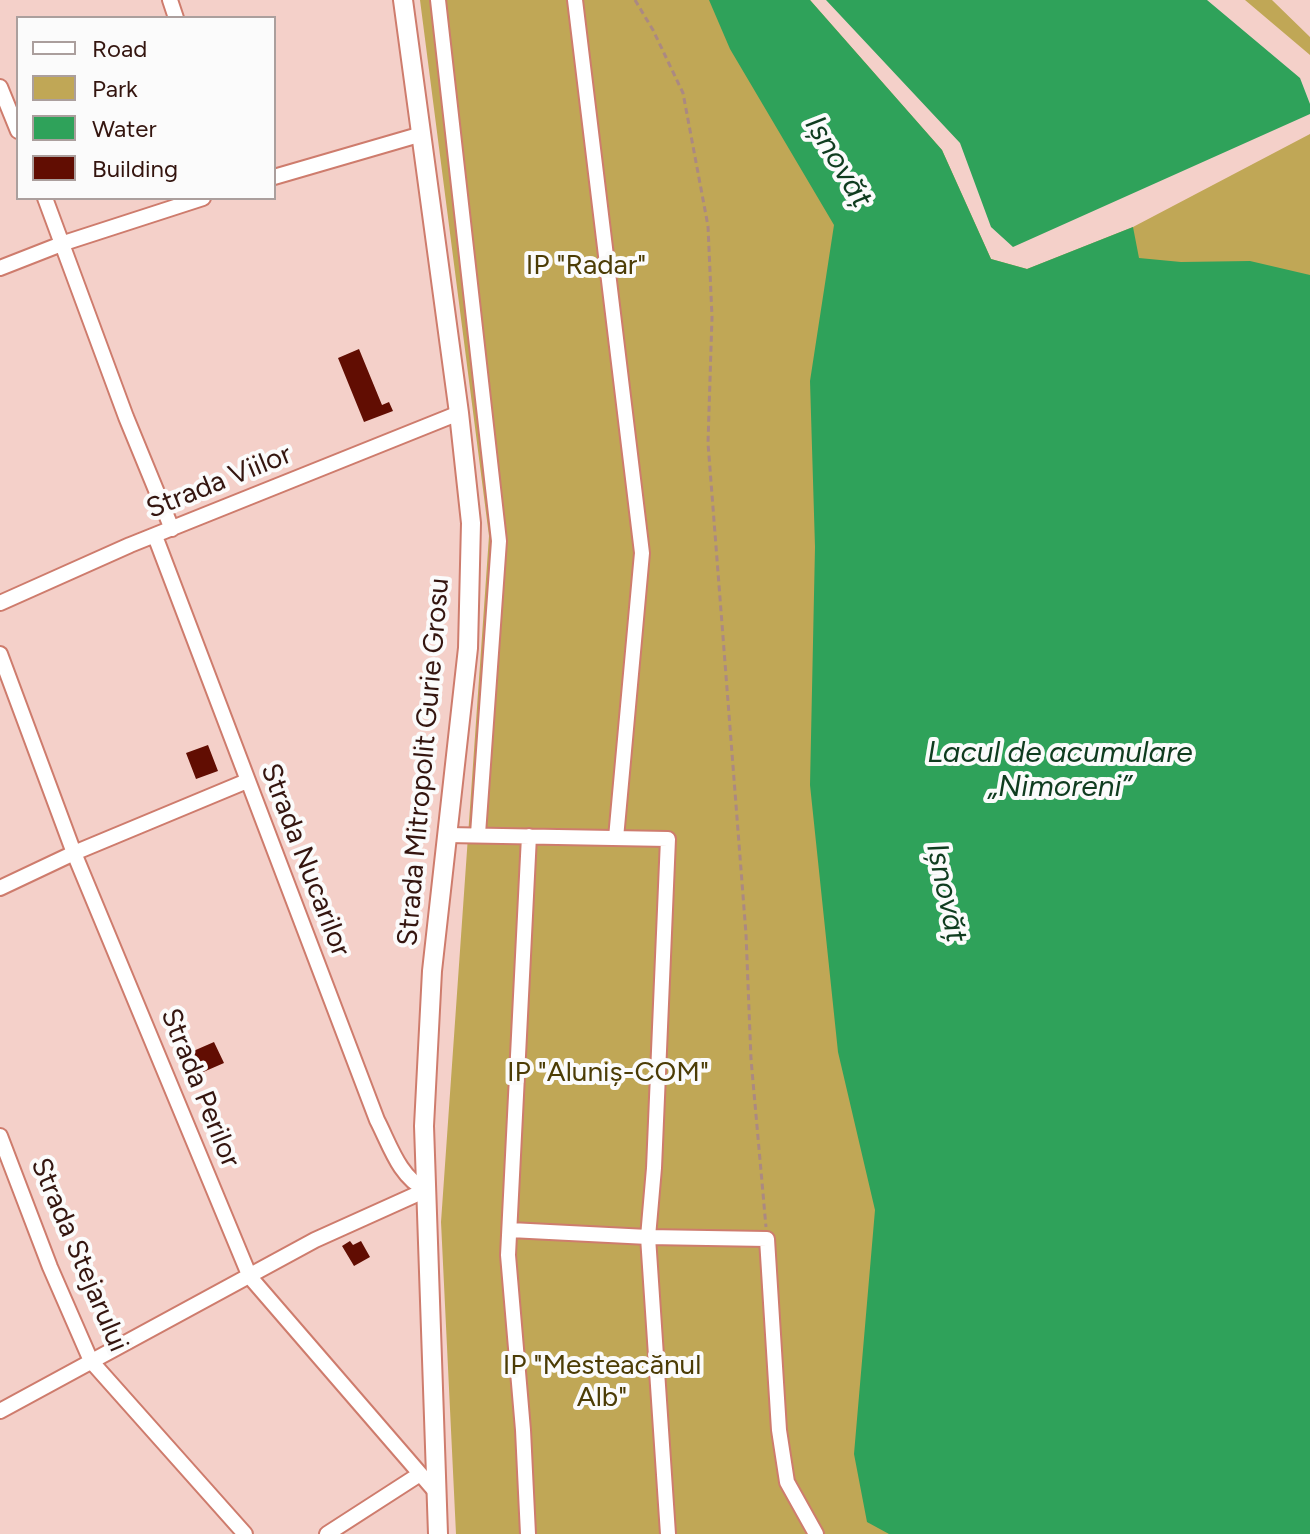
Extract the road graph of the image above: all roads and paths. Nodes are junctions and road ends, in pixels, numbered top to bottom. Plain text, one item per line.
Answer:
1 (403, 0) edge
2 (438, 0) edge
3 (575, 0) edge
4 (635, 0) edge
5 (0, 87) edge
6 (16, 126) edge
7 (422, 134) junction
8 (276, 176) edge
9 (46, 200) edge
10 (197, 200) edge
11 (64, 243) junction
12 (0, 268) edge
13 (459, 413) junction
14 (172, 529) junction
15 (155, 536) junction
16 (0, 603) edge
17 (0, 654) edge
18 (247, 781) junction
19 (478, 834) junction
20 (447, 835) junction
21 (529, 836) junction
22 (616, 838) junction
23 (74, 853) junction
24 (0, 888) edge
25 (0, 1136) edge
26 (426, 1190) junction
27 (510, 1230) junction
28 (648, 1237) junction
29 (767, 1239) junction
30 (250, 1277) junction
31 (91, 1361) junction
32 (0, 1411) edge
33 (420, 1474) junction
34 (435, 1491) junction
35 (245, 1534) edge
36 (327, 1534) edge
37 (438, 1534) edge
38 (528, 1534) edge
39 (668, 1534) edge
40 (816, 1534) edge

1 - 7 main road, Strada Mitropolit Gurie Grosu
2 - 19 street
3 - 22 street
4 - 29 path
5 - 6 street
7 - 8 street
7 - 13 main road, Strada Mitropolit Gurie Grosu
9 - 11 street
10 - 11 street
11 - 12 street
11 - 14 street
13 - 14 street, Strada Viilor
13 - 20 main road, Strada Mitropolit Gurie Grosu
14 - 15 street, Strada Viilor
15 - 16 street, Strada Viilor
15 - 18 street, Strada Nucarilor
17 - 23 street, Strada Perilor
18 - 23 street
18 - 26 street, Strada Nucarilor
19 - 20 street
19 - 21 street
20 - 26 main road, Strada Mitropolit Gurie Grosu
21 - 22 street
21 - 27 street
22 - 28 street
23 - 24 street
23 - 30 street, Strada Perilor
25 - 31 street, Strada Stejarului
26 - 30 street
26 - 34 main road, Strada Mitropolit Gurie Grosu
27 - 28 street
27 - 38 street
28 - 29 street
28 - 39 street
29 - 40 street
30 - 31 street
30 - 33 street, Strada Perilor
31 - 32 street
31 - 35 street, Strada Stejarului
33 - 34 street, Strada Perilor
33 - 36 street
34 - 37 main road, Strada Mitropolit Gurie Grosu

